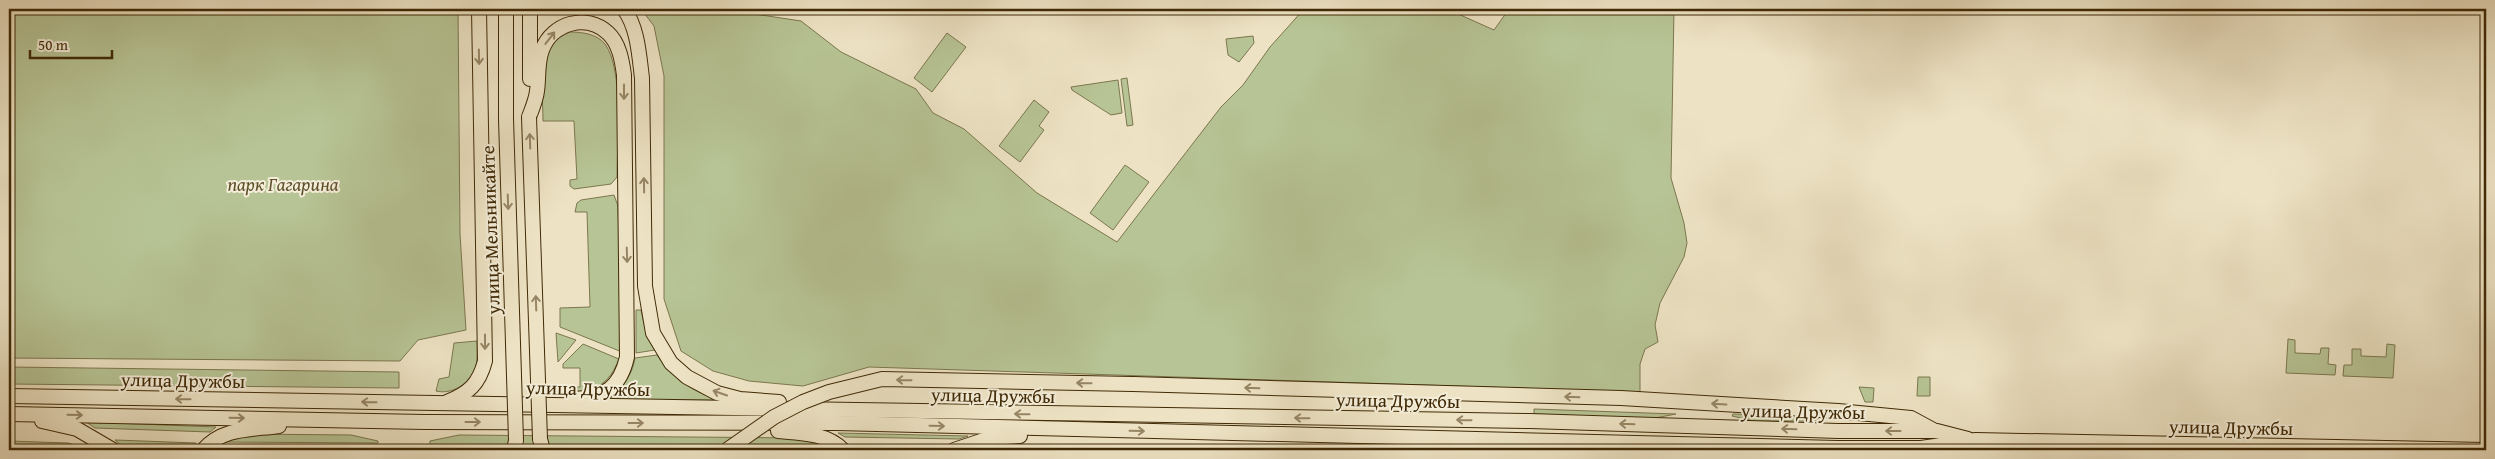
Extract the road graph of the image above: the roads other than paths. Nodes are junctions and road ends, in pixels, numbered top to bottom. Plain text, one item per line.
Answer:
1 (479, 9) edge
2 (506, 9) edge
3 (530, 9) edge
4 (624, 9) edge
5 (530, 117) junction
6 (9, 396) edge
7 (442, 404) junction
8 (530, 406) junction
9 (836, 411) junction
10 (1838, 411) junction
11 (9, 414) edge
12 (9, 419) edge
13 (317, 420) junction
14 (717, 424) junction
15 (1088, 429) junction
16 (1838, 431) junction
17 (1937, 432) junction
18 (1976, 440) junction
19 (516, 447) edge
20 (541, 447) edge
21 (1838, 449) edge
22 (113, 450) edge
23 (203, 450) edge
24 (728, 450) edge
25 (843, 450) edge
26 (954, 450) edge
27 (2486, 450) edge

1 -> 7 main road
2 -> 19 main road, улица Мельникайте, bridge
3 - 5 main road
9 -> 4 main road
5 -> 8 main road
20 -> 5 main road, bridge
7 -> 6 main road, улица Дружбы
7 - 8 main road, улица Дружбы
8 - 9 main road, улица Дружбы
16 -> 9 main road, улица Дружбы
10 - 16 main road
10 - 17 main road
10 -> 24 main road, bridge
11 -> 13 main road, улица Дружбы
12 - 22 main road
13 -> 14 main road, улица Дружбы
13 - 23 main road
14 -> 15 main road, улица Дружбы
14 - 25 main road
15 -> 21 main road, улица Дружбы
15 - 26 main road
17 -> 16 main road, улица Дружбы
16 - 21 main road
17 - 18 main road, улица Дружбы
18 - 21 main road, улица Дружбы
18 - 27 main road, улица Дружбы

